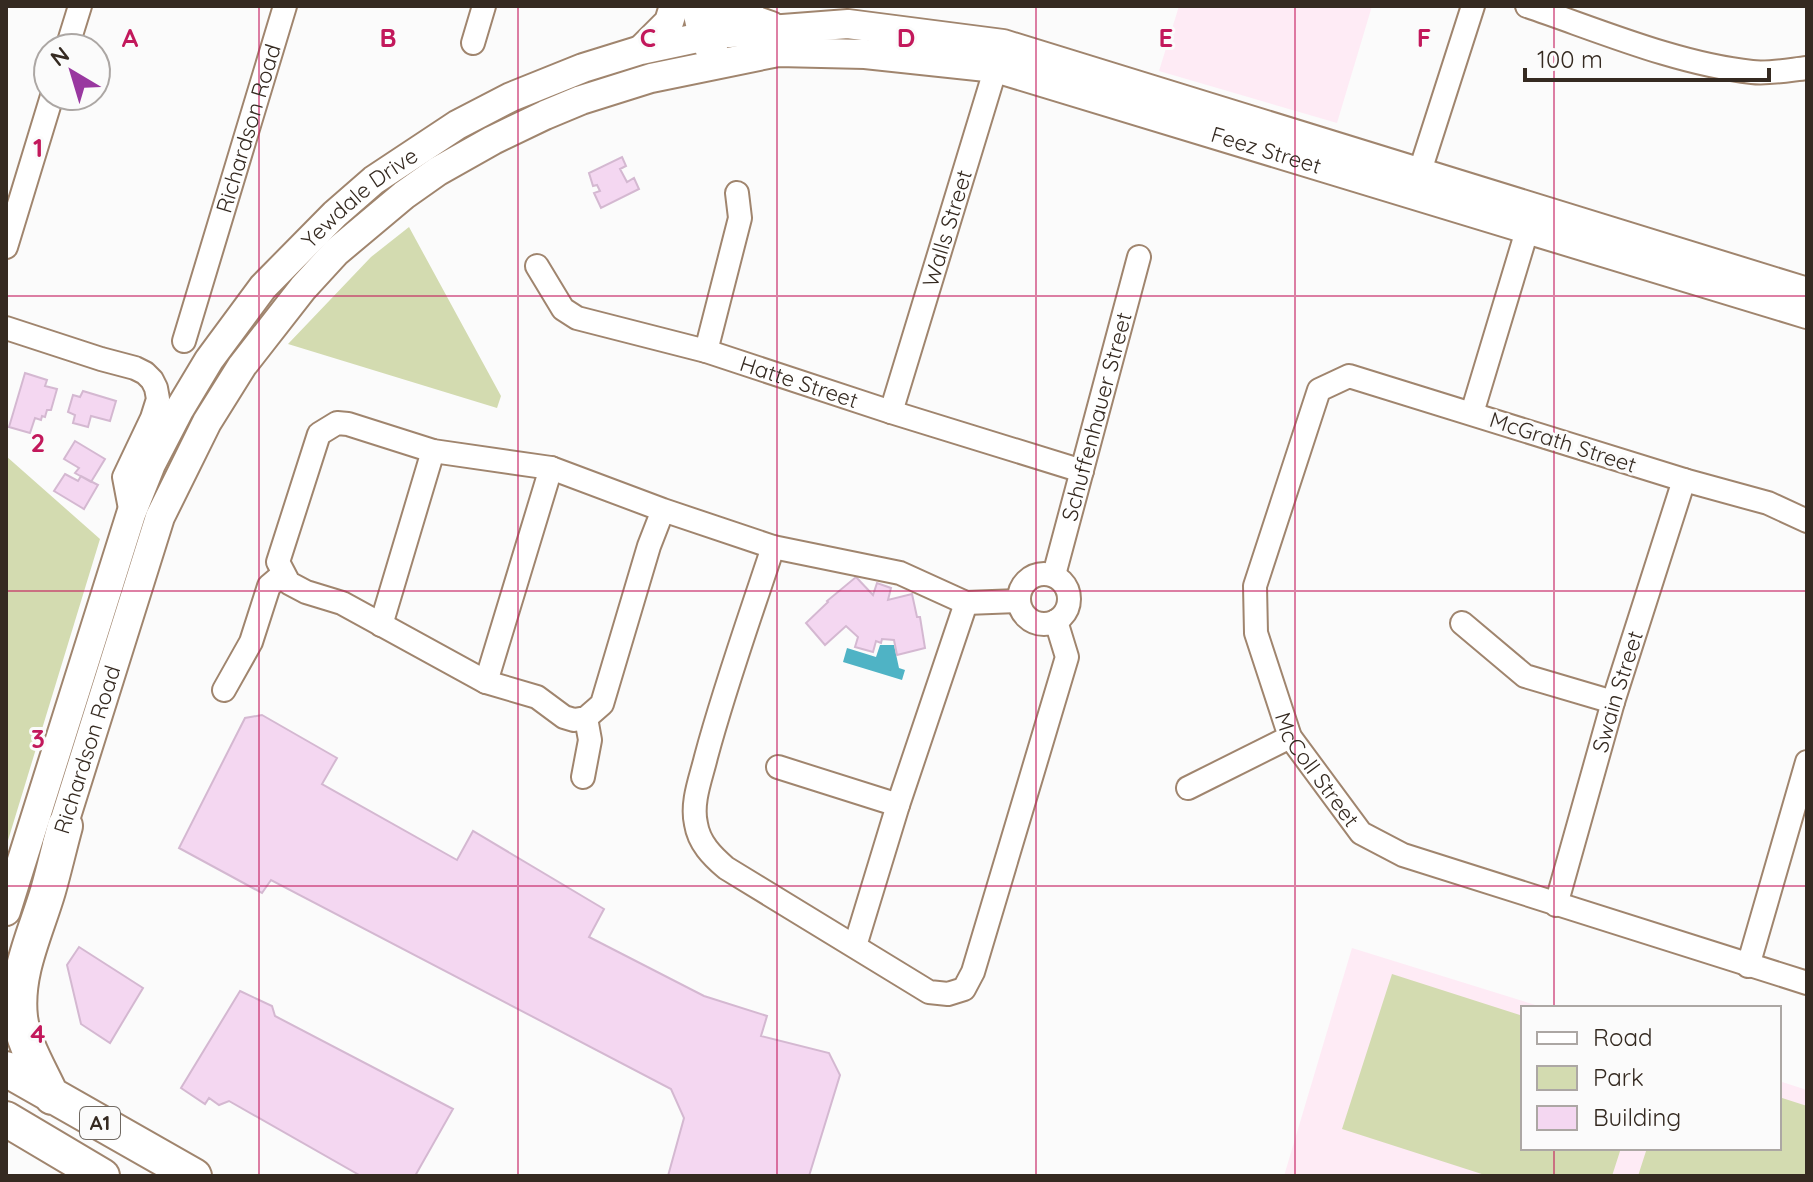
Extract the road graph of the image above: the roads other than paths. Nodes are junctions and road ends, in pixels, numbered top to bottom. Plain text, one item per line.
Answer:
1 (80, 6) edge
2 (285, 6) edge
3 (484, 6) edge
4 (674, 6) edge
5 (693, 6) edge
6 (728, 6) edge
7 (1473, 6) edge
8 (1527, 6) edge
9 (852, 16) edge
10 (710, 26) edge
11 (777, 28) junction
12 (72, 32) edge
13 (473, 43) dead end
14 (641, 50) junction
15 (1000, 56) junction
16 (715, 65) junction
17 (1807, 68) edge
18 (47, 112) edge
19 (1420, 171) junction
20 (737, 193) dead end
21 (1530, 218) junction
22 (6, 247) edge
23 (1139, 257) dead end
24 (537, 266) dead end
25 (1807, 292) edge
26 (1807, 314) edge
27 (6, 328) edge
28 (184, 341) dead end
29 (706, 351) junction
30 (1319, 390) joint
31 (891, 412) junction
32 (1472, 413) junction
33 (433, 451) junction
34 (551, 468) junction
35 (1082, 471) junction
36 (1684, 480) junction
37 (663, 510) junction
38 (131, 514) junction
39 (160, 517) joint
40 (1807, 521) edge
41 (773, 547) junction
42 (282, 575) junction
43 (1054, 575) junction
44 (1019, 601) junction
45 (966, 603) junction
46 (1056, 621) junction
47 (1462, 623) dead end
48 (381, 625) junction
49 (486, 682) junction
50 (224, 690) dead end
51 (1613, 702) junction
52 (586, 718) junction
53 (1290, 737) junction
54 (1807, 762) edge
55 (778, 767) dead end
56 (583, 777) dead end
57 (1188, 788) dead end
58 (898, 805) junction
59 (65, 826) junction
60 (1556, 905) junction
61 (6, 911) edge
62 (855, 946) junction
63 (1748, 966) junction
64 (6, 979) edge
65 (1807, 983) edge
66 (6, 1069) edge
67 (52, 1097) junction
68 (6, 1119) edge
69 (6, 1140) edge
70 (68, 1176) edge
71 (102, 1176) edge
72 (194, 1176) edge

1 - 12 street
2 - 28 street, Richardson Road
3 - 13 street
4 - 14 main road
5 - 10 street
6 - 11 main road
7 - 19 street
8 - 17 street
9 - 11 main road, Feez Street
9 - 15 main road, Feez Street
10 - 11 main road, Feez Street
10 - 14 main road, Yewdale Drive
10 - 16 street
14 - 38 main road, Yewdale Drive
15 - 16 main road, Feez Street
15 - 19 main road, Feez Street
15 - 21 main road, Feez Street
15 - 31 street, Walls Street
16 - 39 main road, Yewdale Drive
18 - 22 street
19 - 21 main road, Feez Street
20 - 29 street
21 - 25 main road, Feez Street
21 - 26 main road, Feez Street
21 - 32 street
23 - 35 street, Schuffenhauer Street
24 - 29 street, Hatte Street
27 - 38 street
29 - 31 street, Hatte Street
30 - 32 street, McGrath Street
30 - 53 street, McColl Street
31 - 35 street, Hatte Street
32 - 36 street, McGrath Street
33 - 34 street
33 - 42 street
33 - 48 street
34 - 37 street
34 - 49 street
35 - 43 street, Schuffenhauer Street
36 - 40 street, McGrath Street
36 - 51 street, Swain Street
37 - 41 street
37 - 52 street
38 - 61 main road, Richardson Road
39 - 59 main road, Richardson Road
41 - 45 street
41 - 62 street
42 - 48 street
42 - 50 street
43 - 44 street
43 - 46 street
44 - 45 street
44 - 46 street
45 - 58 street
46 - 62 street
47 - 51 street
48 - 49 street
49 - 52 street
51 - 60 street, Swain Street
52 - 56 street
53 - 57 street
53 - 60 street, McColl Street
54 - 63 street
55 - 58 street
58 - 62 street
59 - 64 main road, Richardson Road
59 - 67 highway
60 - 63 street, McColl Street
63 - 65 street, McColl Street
66 - 67 highway, A1
67 - 72 highway, A1
68 - 71 highway, A1
69 - 70 highway

